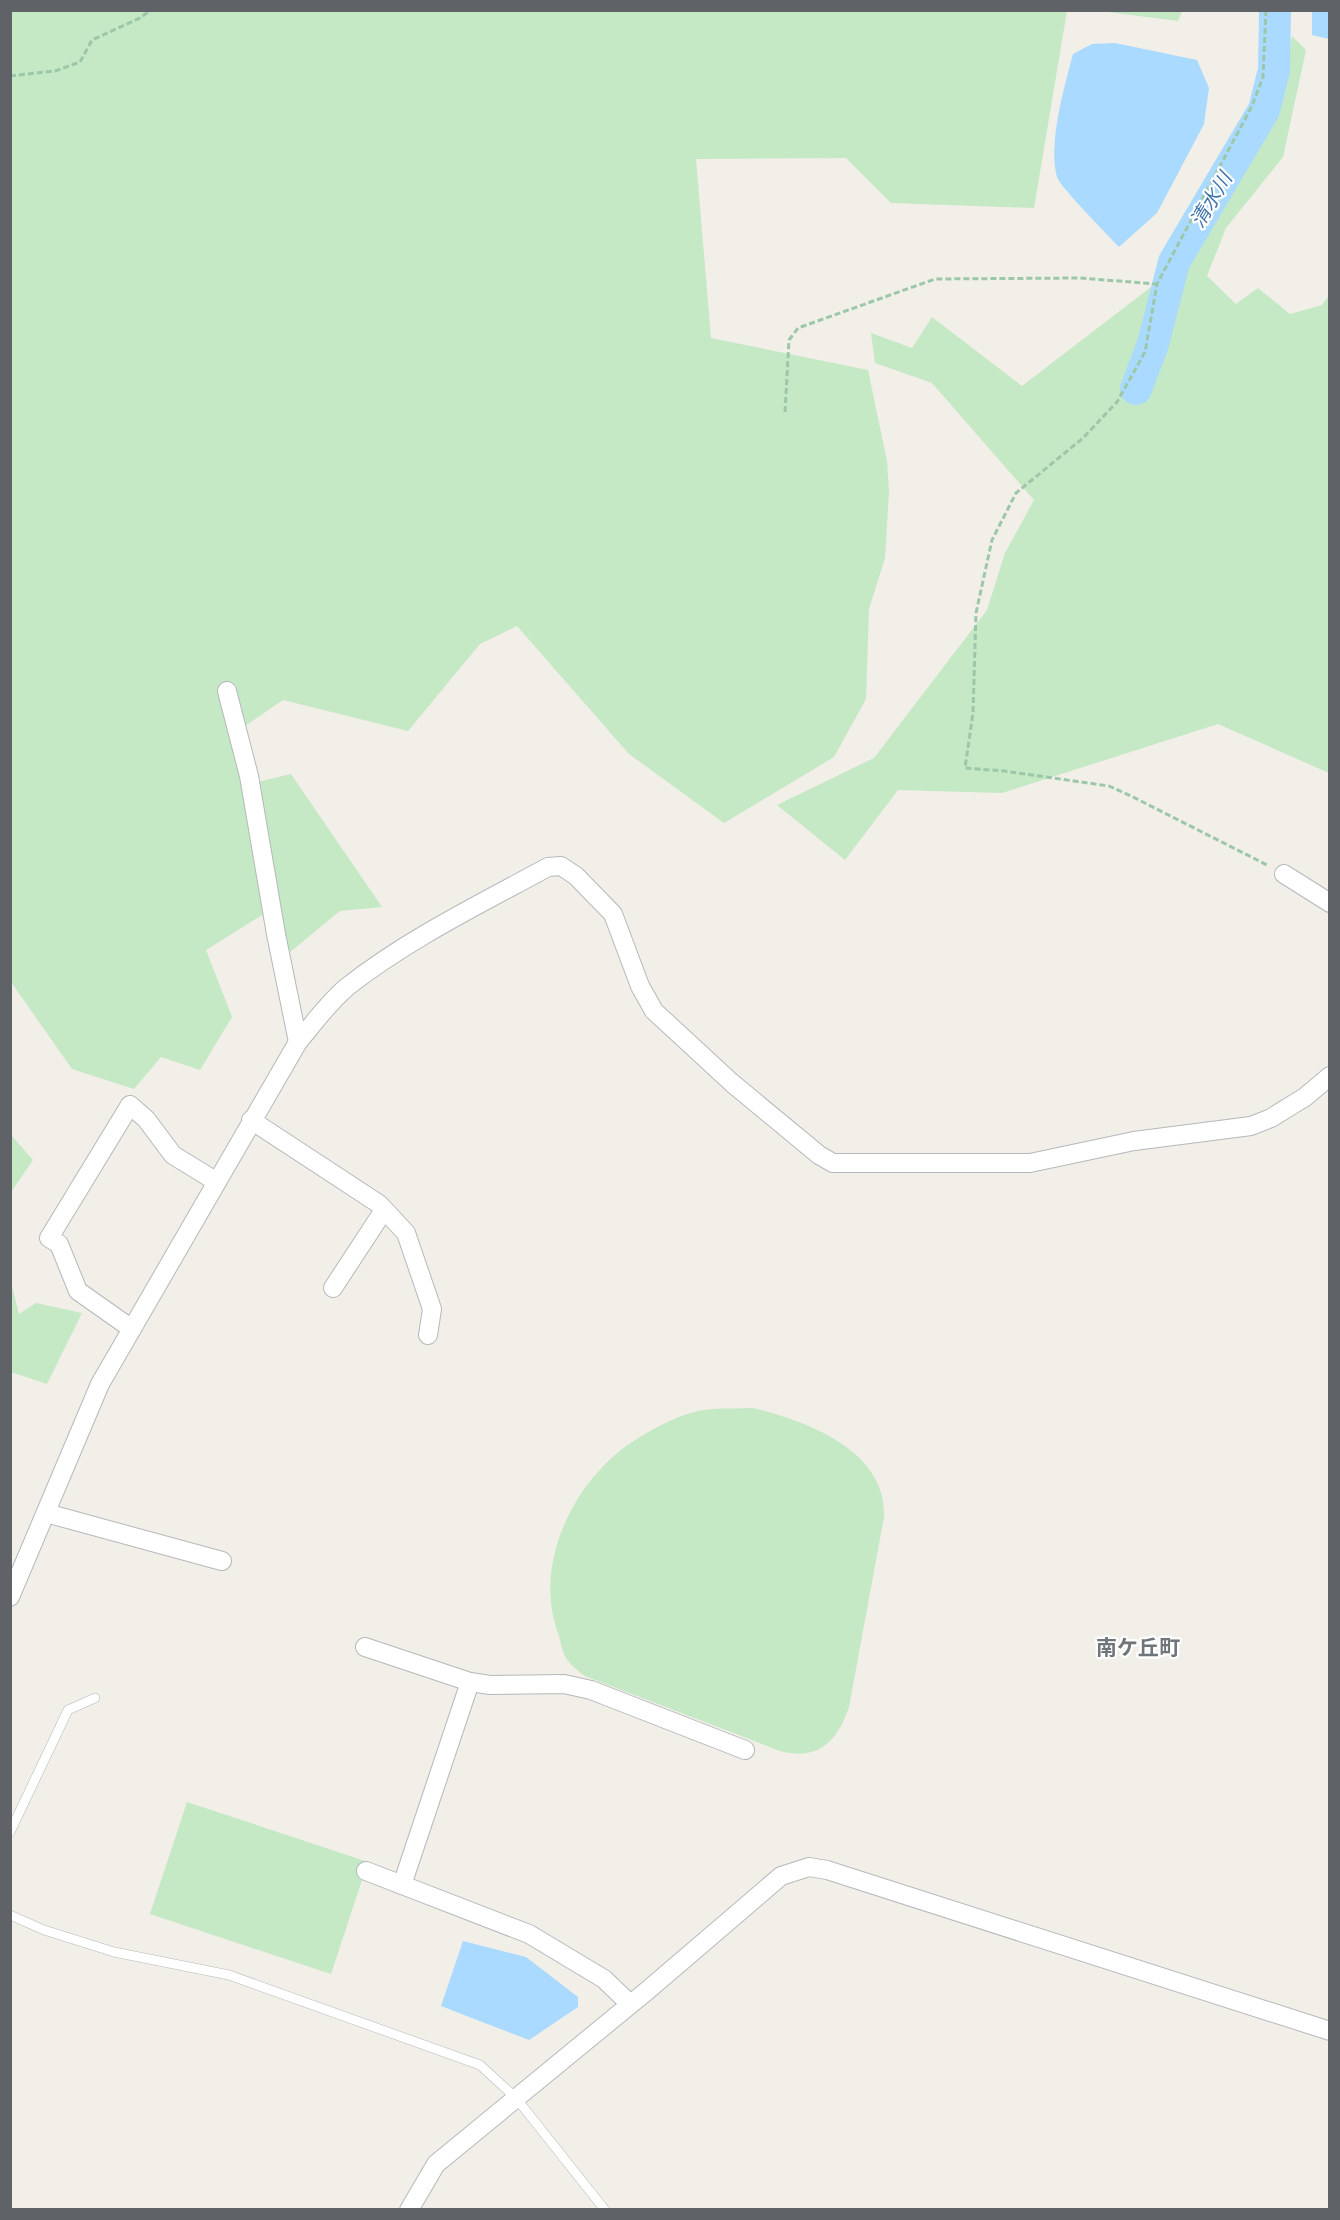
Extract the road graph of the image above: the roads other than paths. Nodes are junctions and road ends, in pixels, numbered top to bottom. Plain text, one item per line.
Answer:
1 (227, 691) dead end
2 (1284, 874) road end
3 (1329, 903) edge
4 (298, 1041) junction
5 (1329, 1076) edge
6 (251, 1120) junction
7 (217, 1182) junction
8 (384, 1210) junction
9 (333, 1288) dead end
10 (132, 1329) junction
11 (428, 1335) dead end
12 (46, 1513) junction
13 (222, 1561) dead end
14 (10, 1597) edge
15 (364, 1647) dead end
16 (470, 1682) junction
17 (94, 1698) dead end
18 (745, 1750) dead end
19 (10, 1832) edge
20 (366, 1871) dead end
21 (402, 1885) junction
22 (10, 1916) edge
23 (630, 2004) junction
24 (1329, 2031) edge
25 (516, 2098) junction
26 (409, 2210) edge
27 (605, 2210) edge

1 - 4 street
2 - 3 street
4 - 5 street
4 - 6 street
6 - 7 street
6 - 8 street
7 - 10 street
7 - 10 street
8 - 9 street
8 - 11 street
10 - 12 street
12 - 13 street
12 - 14 street
15 - 16 street
16 - 18 street
16 - 21 street
17 - 19 lane
20 - 21 street
21 - 23 street
22 - 25 lane
23 - 24 street
23 - 25 street
25 - 26 street
25 - 27 lane

